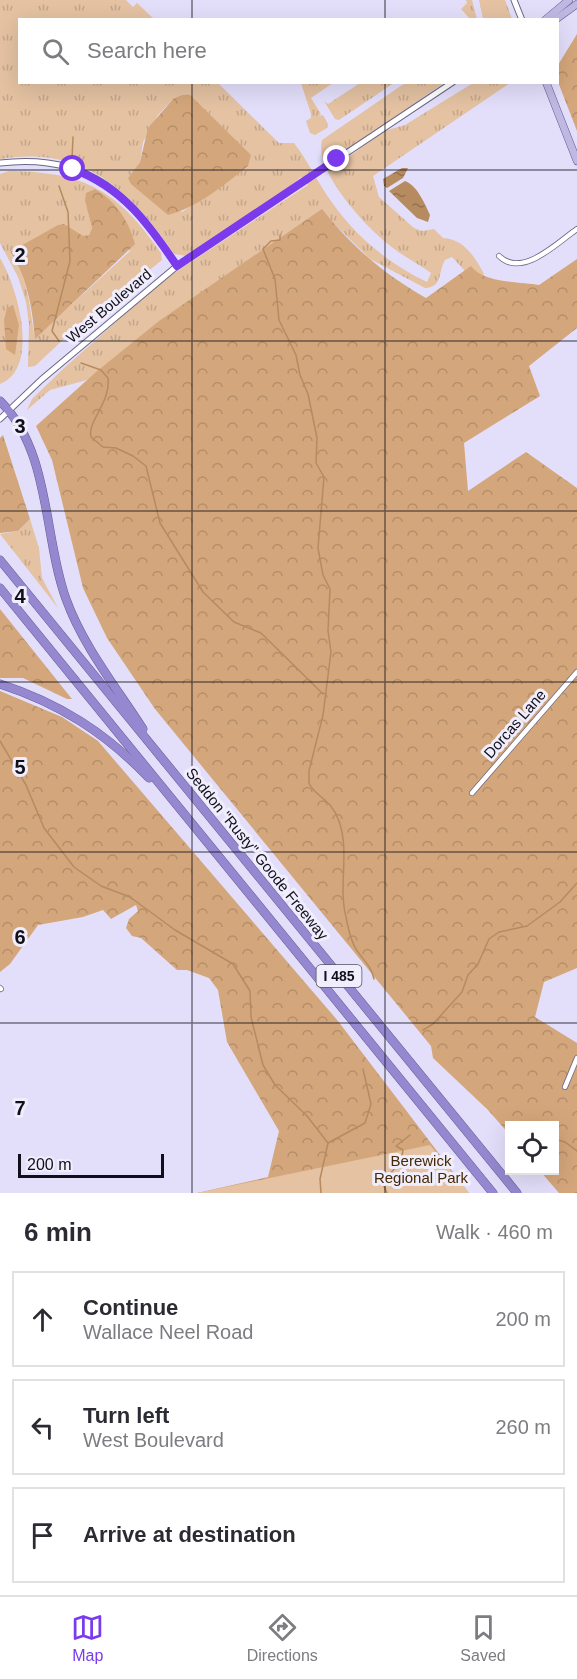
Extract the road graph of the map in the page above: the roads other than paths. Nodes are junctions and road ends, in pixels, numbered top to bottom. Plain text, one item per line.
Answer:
1 (514, 0) edge
2 (569, 0) edge
3 (577, 4) edge
4 (521, 18) edge
5 (547, 18) edge
6 (558, 18) edge
7 (450, 84) edge
8 (547, 84) edge
9 (577, 161) edge
10 (0, 163) edge
11 (577, 229) edge
12 (499, 256) dead end
13 (177, 266) junction
14 (0, 401) edge
15 (9, 410) junction
16 (0, 420) edge
17 (0, 560) edge
18 (0, 588) edge
19 (577, 672) edge
20 (0, 684) edge
21 (162, 758) junction
22 (472, 793) dead end
23 (192, 824) junction
24 (577, 1058) edge
25 (565, 1087) dead end
26 (493, 1193) edge
27 (517, 1193) edge

1 - 4 street
2 - 5 main road
3 - 6 main road
7 - 13 street, West Boulevard
8 - 9 main road
10 - 13 street
11 - 12 street
13 - 15 street, West Boulevard
14 - 15 highway
15 - 16 street, West Boulevard
15 - 21 highway
17 - 21 highway, Seddon "Rusty" Goode Freeway / I 485
18 - 23 highway, Seddon "Rusty" Goode Freeway / I 485
19 - 22 street, Dorcas Lane
20 - 23 highway
21 - 27 highway, Seddon "Rusty" Goode Freeway / I 485
23 - 26 highway, Seddon "Rusty" Goode Freeway / I 485
24 - 25 street

